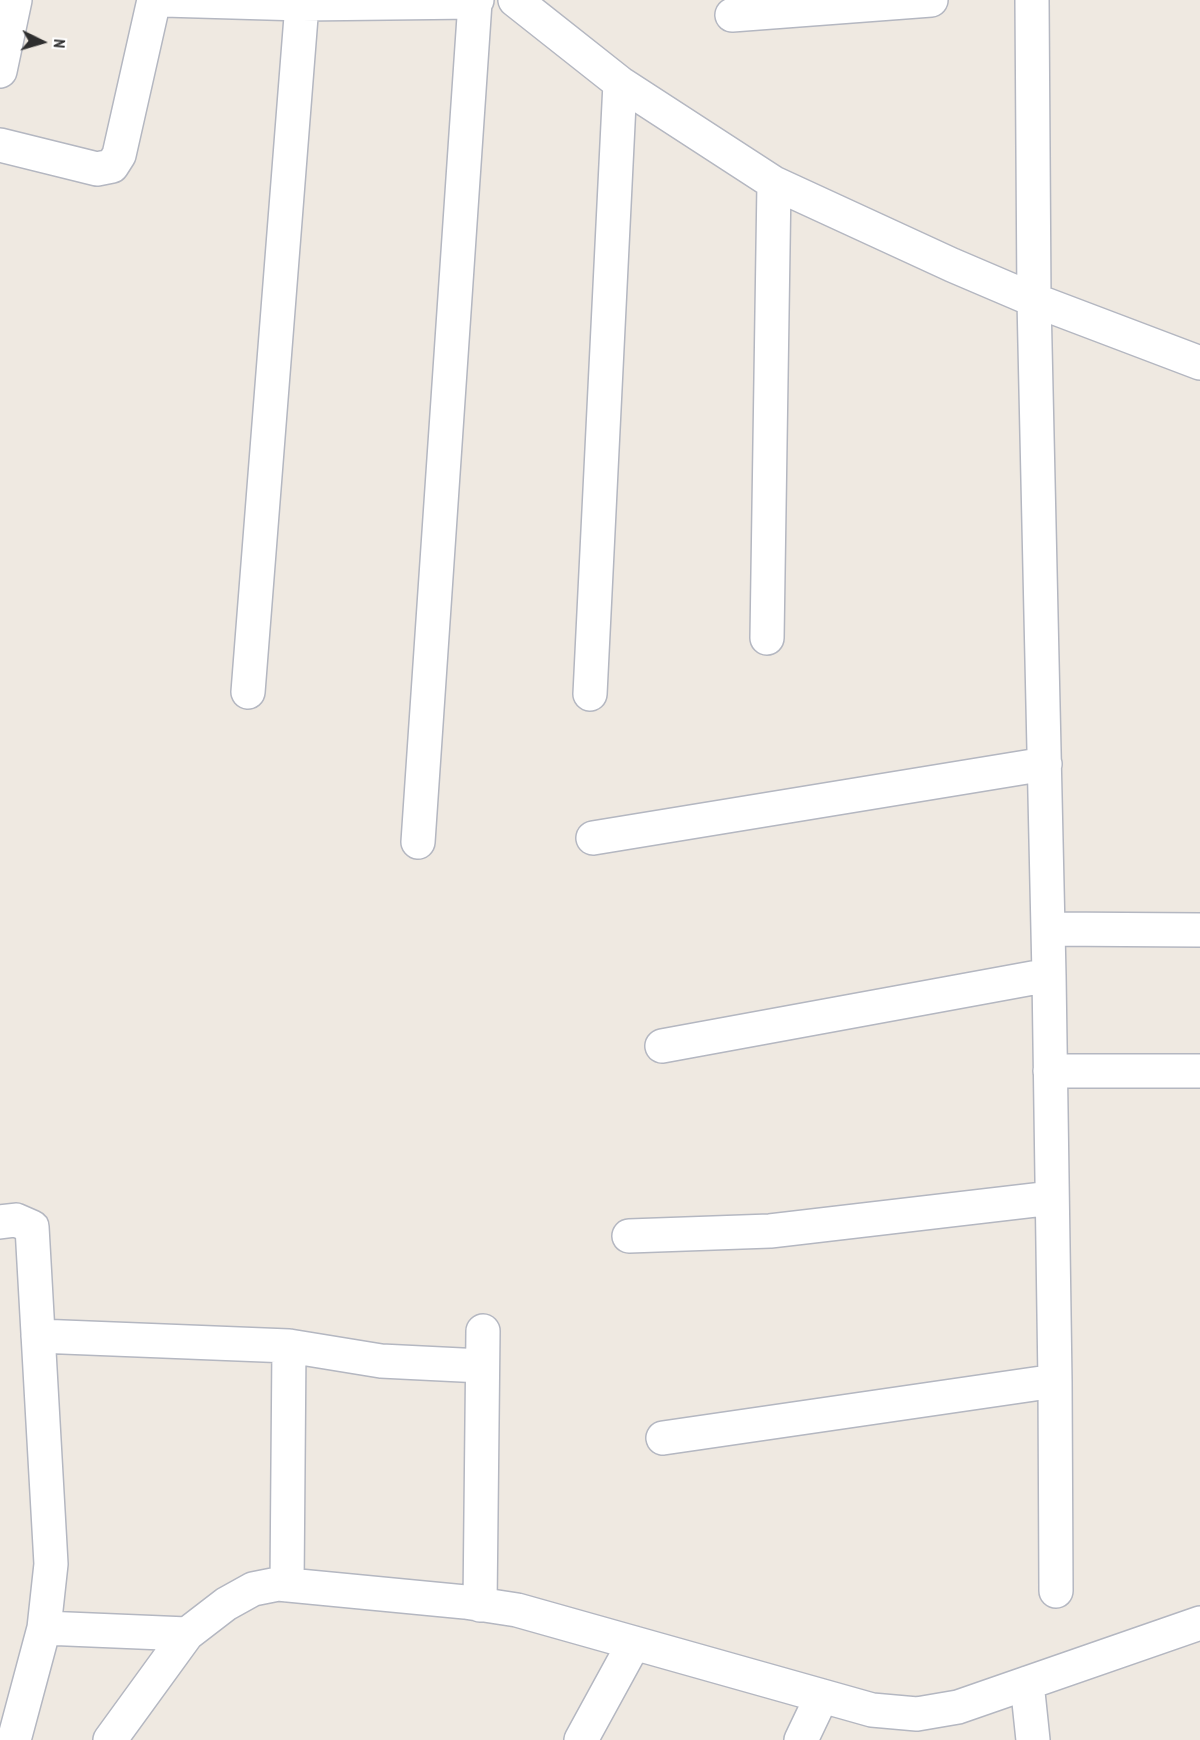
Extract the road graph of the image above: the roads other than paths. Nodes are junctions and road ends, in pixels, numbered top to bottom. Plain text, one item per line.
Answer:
1 (15, 0) edge
2 (154, 0) edge
3 (164, 0) edge
4 (515, 0) edge
5 (931, 0) edge
6 (1032, 0) edge
7 (476, 1) edge
8 (302, 4) junction
9 (732, 15) dead end
10 (0, 71) edge
11 (620, 83) junction
12 (0, 145) edge
13 (774, 183) junction
14 (1034, 300) junction
15 (1200, 363) edge
16 (767, 638) dead end
17 (248, 692) dead end
18 (590, 694) dead end
19 (1045, 764) junction
20 (593, 838) dead end
21 (418, 842) dead end
22 (1048, 929) junction
23 (1200, 930) edge
24 (1049, 975) junction
25 (662, 1046) dead end
26 (1050, 1071) junction
27 (1200, 1071) edge
28 (1052, 1198) junction
29 (0, 1222) edge
30 (629, 1236) dead end
31 (483, 1331) dead end
32 (38, 1336) junction
33 (289, 1346) junction
34 (482, 1366) junction
35 (1055, 1381) junction
36 (663, 1438) dead end
37 (287, 1585) junction
38 (1056, 1591) dead end
39 (480, 1605) junction
40 (1200, 1623) edge
41 (44, 1628) junction
42 (187, 1634) junction
43 (634, 1643) junction
44 (1027, 1683) junction
45 (822, 1696) junction
46 (14, 1740) edge
47 (110, 1740) edge
48 (581, 1740) edge
49 (801, 1740) edge
50 (1033, 1740) edge

1 - 10 street
2 - 12 street
3 - 8 street
4 - 11 street
5 - 9 street
6 - 14 street
7 - 8 street
7 - 21 street
8 - 17 street
11 - 13 street
11 - 18 street
13 - 14 street
13 - 16 street
14 - 15 street
14 - 19 street
19 - 20 street
19 - 22 street
22 - 23 street
22 - 24 street
24 - 25 street
24 - 26 street
26 - 27 street
26 - 28 street
28 - 30 street
28 - 35 street
29 - 32 street
31 - 34 street
32 - 33 street
32 - 41 street
33 - 34 street
33 - 37 street
34 - 39 street
35 - 36 street
35 - 38 street
37 - 39 street
37 - 42 street
39 - 43 street
40 - 44 street
41 - 42 street
41 - 46 street
42 - 47 street
43 - 45 street
43 - 48 street
44 - 45 street
44 - 50 street
45 - 49 street

